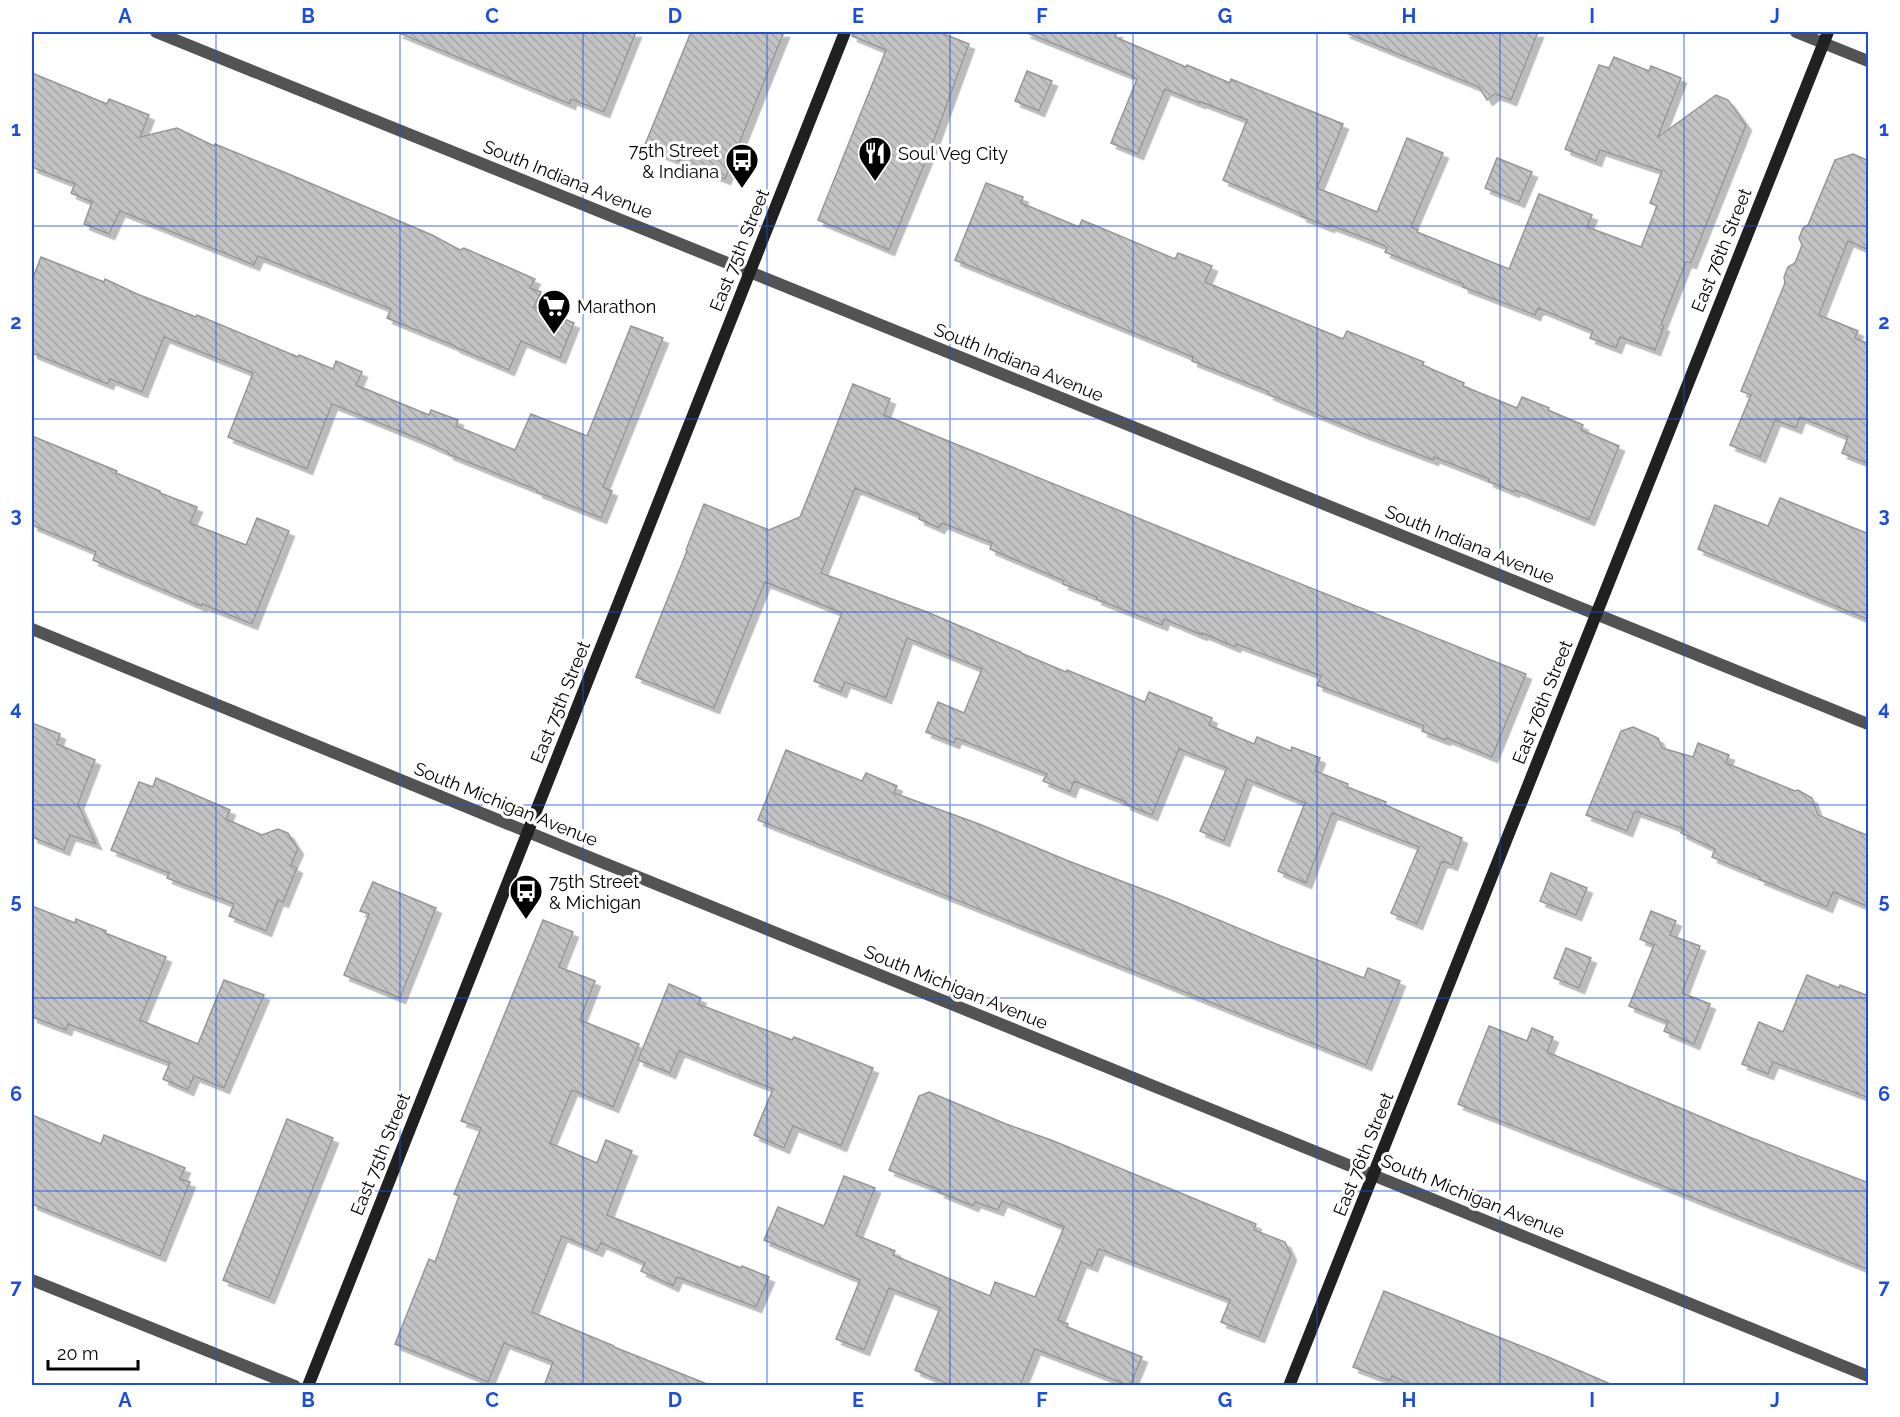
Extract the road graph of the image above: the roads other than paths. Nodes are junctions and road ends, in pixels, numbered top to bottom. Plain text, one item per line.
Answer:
1 (156, 32) edge
2 (844, 32) edge
3 (1796, 32) edge
4 (1826, 37) edge
5 (1869, 61) edge
6 (749, 272) junction
7 (1596, 614) junction
8 (32, 629) edge
9 (1869, 724) edge
10 (527, 832) junction
11 (1373, 1175) junction
12 (32, 1280) edge
13 (1869, 1376) edge
14 (295, 1386) edge
15 (308, 1386) edge
16 (1289, 1386) edge

1 - 6 street, South Indiana Avenue
2 - 6 street, East 75th Street
3 - 4 street
4 - 5 street
4 - 7 street, East 76th Street
6 - 7 street, South Indiana Avenue
6 - 10 street, East 75th Street
7 - 9 street, South Indiana Avenue
7 - 11 street, East 76th Street
8 - 10 street, South Michigan Avenue
10 - 11 street, South Michigan Avenue
10 - 15 street, East 75th Street
11 - 13 street, South Michigan Avenue
11 - 16 street, East 76th Street
12 - 14 street

